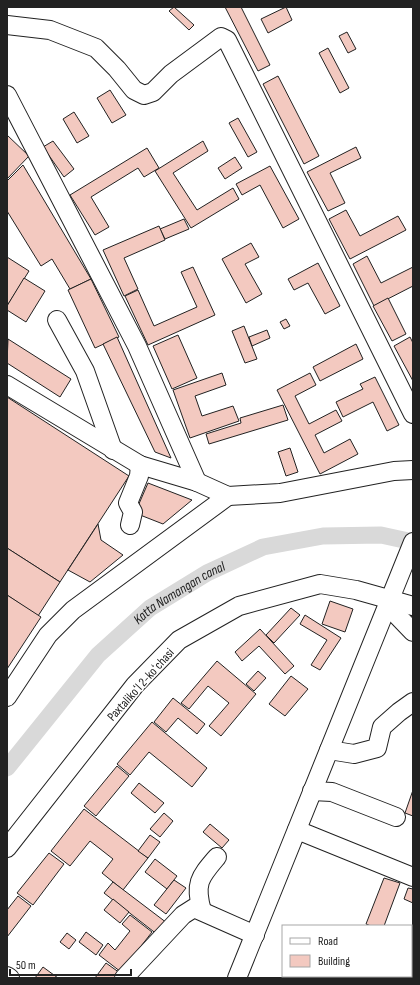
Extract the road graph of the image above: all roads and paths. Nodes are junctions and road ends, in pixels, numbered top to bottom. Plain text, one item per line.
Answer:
1 (7, 25) edge
2 (7, 95) edge
3 (57, 320) dead end
4 (7, 385) edge
5 (413, 414) edge
6 (113, 450) junction
7 (140, 465) junction
8 (413, 470) edge
9 (197, 482) junction
10 (228, 496) junction
11 (130, 525) dead end
12 (413, 542) edge
13 (388, 602) junction
14 (413, 606) edge
15 (413, 632) edge
16 (7, 697) edge
17 (413, 702) edge
18 (329, 750) junction
19 (312, 791) junction
20 (396, 817) dead end
21 (297, 830) junction
22 (7, 848) edge
23 (217, 856) dead end
24 (413, 876) edge
25 (202, 910) junction
26 (255, 935) junction
27 (7, 976) edge
28 (131, 976) edge
29 (10, 978) edge
30 (237, 978) edge

1 - 5 street
2 - 9 street
3 - 6 street
4 - 6 street
6 - 7 street
7 - 9 street
7 - 11 street
8 - 10 street
9 - 10 street
10 - 16 street
12 - 13 street
13 - 14 street, Paxtalikoʻl 2-koʻchasi
13 - 15 street
13 - 18 street
13 - 22 street, Paxtalikoʻl 2-koʻchasi
17 - 18 street
18 - 19 street
19 - 20 street
19 - 21 street
21 - 24 street
21 - 26 street
23 - 25 street
25 - 26 street
25 - 28 street
26 - 30 street
27 - 29 street

